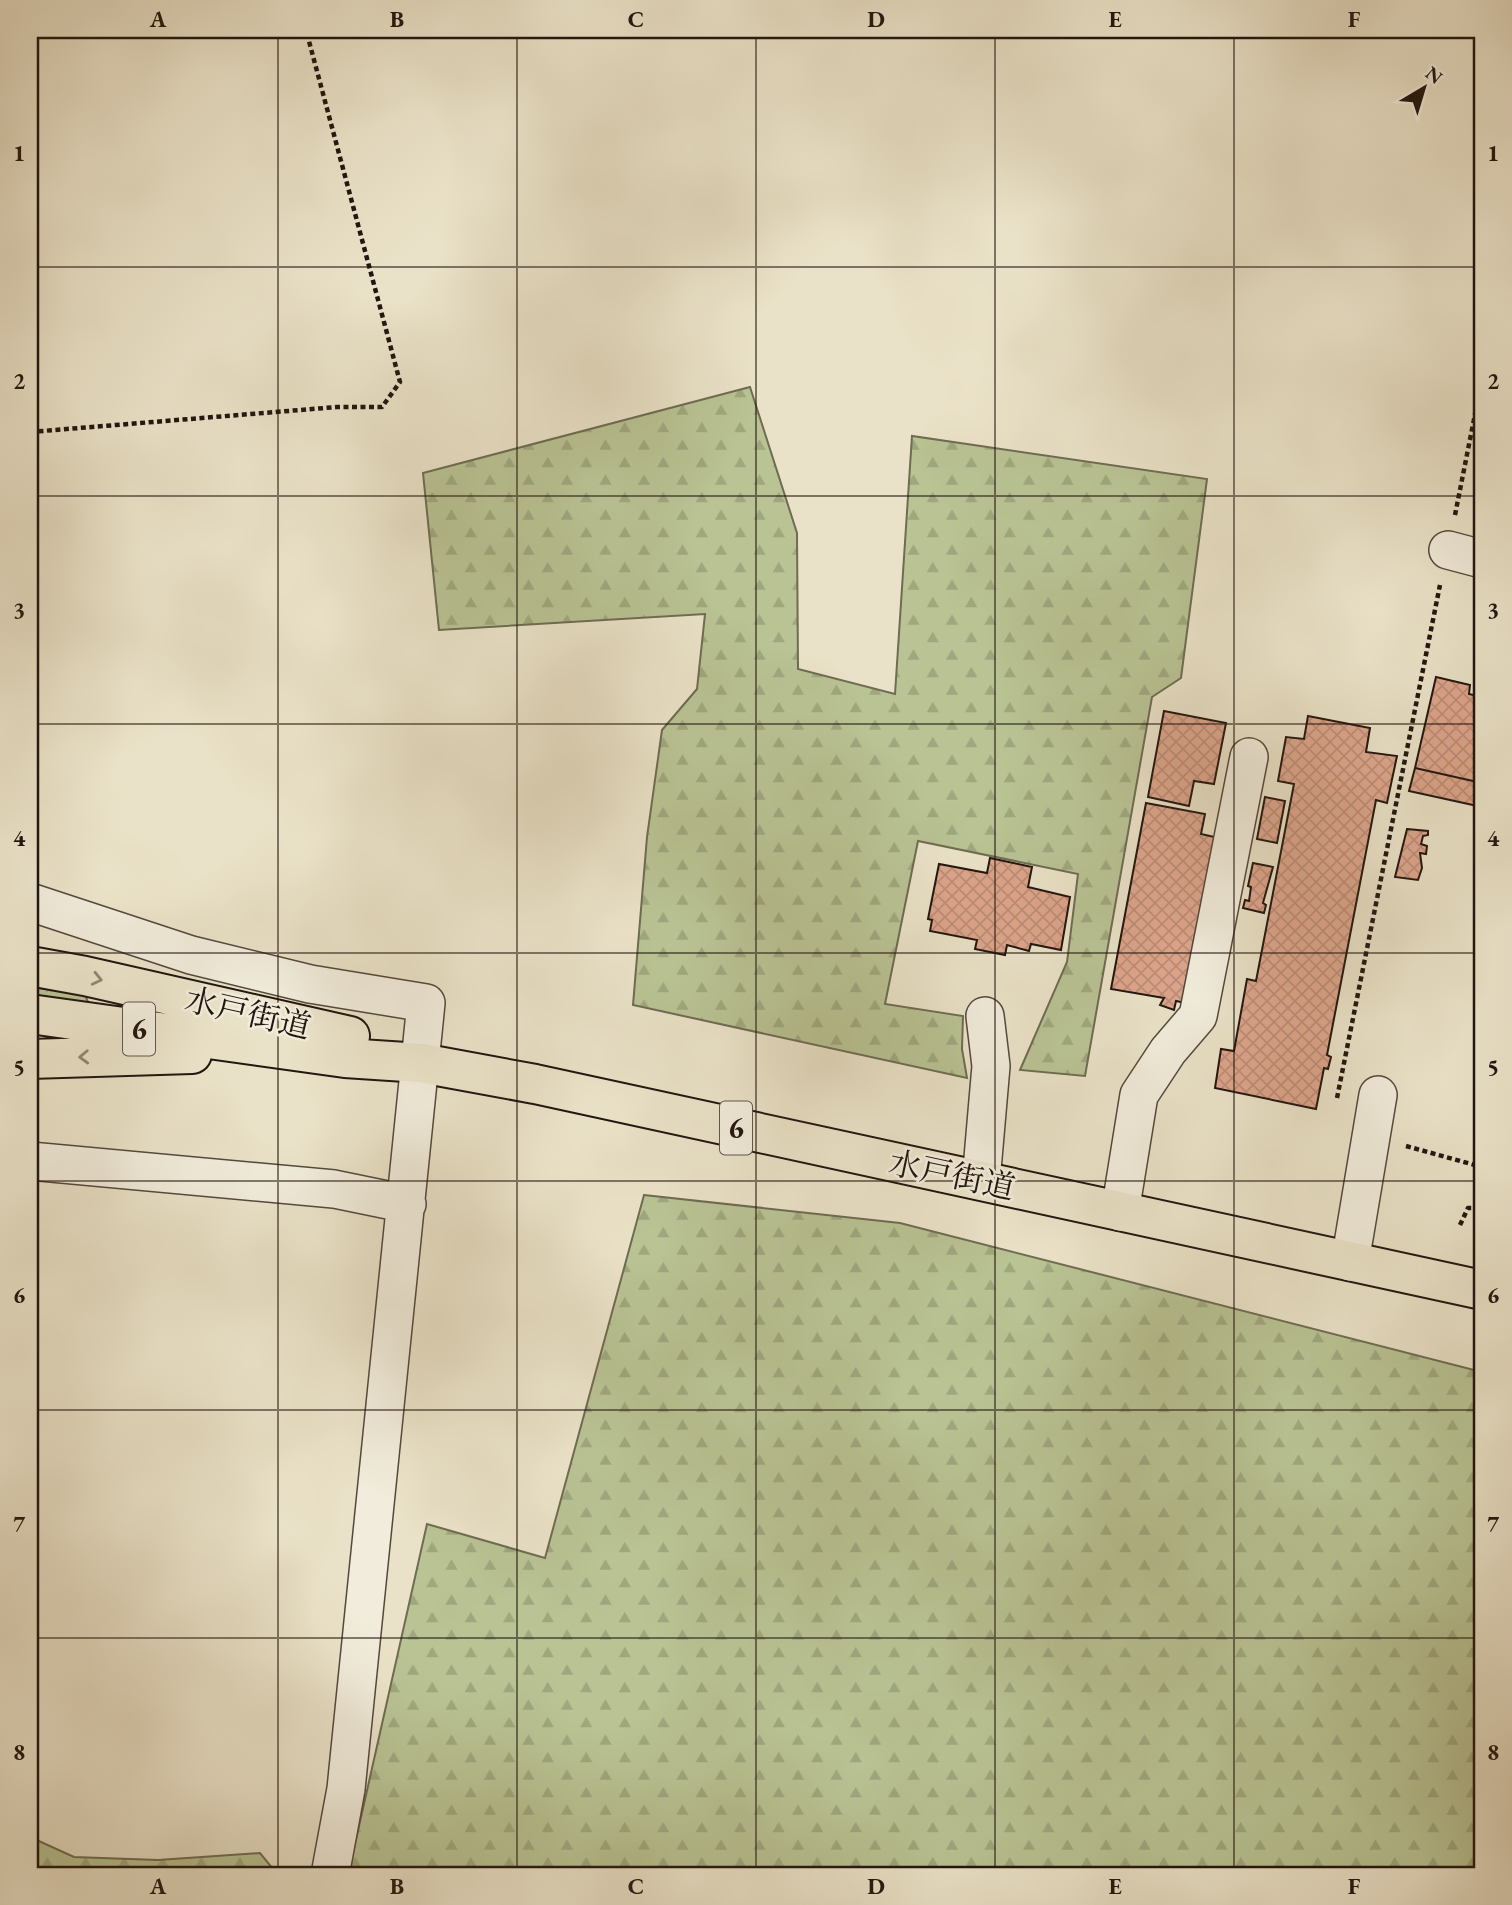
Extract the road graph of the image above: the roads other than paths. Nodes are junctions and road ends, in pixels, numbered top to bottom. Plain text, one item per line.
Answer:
1 (1448, 550) road end
2 (1482, 559) edge
3 (1249, 757) dead end
4 (30, 902) edge
5 (30, 966) edge
6 (30, 1014) edge
7 (985, 1016) dead end
8 (249, 1045) junction
9 (30, 1059) edge
10 (421, 1063) junction
11 (1378, 1095) dead end
12 (30, 1160) edge
13 (981, 1181) junction
14 (407, 1204) junction
15 (1120, 1212) junction
16 (1350, 1262) junction
17 (1482, 1290) edge
18 (331, 1875) edge

1 - 2 street
3 - 15 street
4 - 10 street
5 -> 10 highway, 水戸街道 / 6
6 - 8 highway, 水戸街道 / 6
7 - 13 street
8 -> 9 highway
8 - 10 highway, 水戸街道 / 6
10 - 13 highway, 水戸街道 / 6
10 - 14 street
11 - 16 street
12 - 14 street
13 - 15 highway, 水戸街道 / 6
14 - 18 street
15 - 16 highway, 水戸街道 / 6
16 - 17 highway, 水戸街道 / 6

